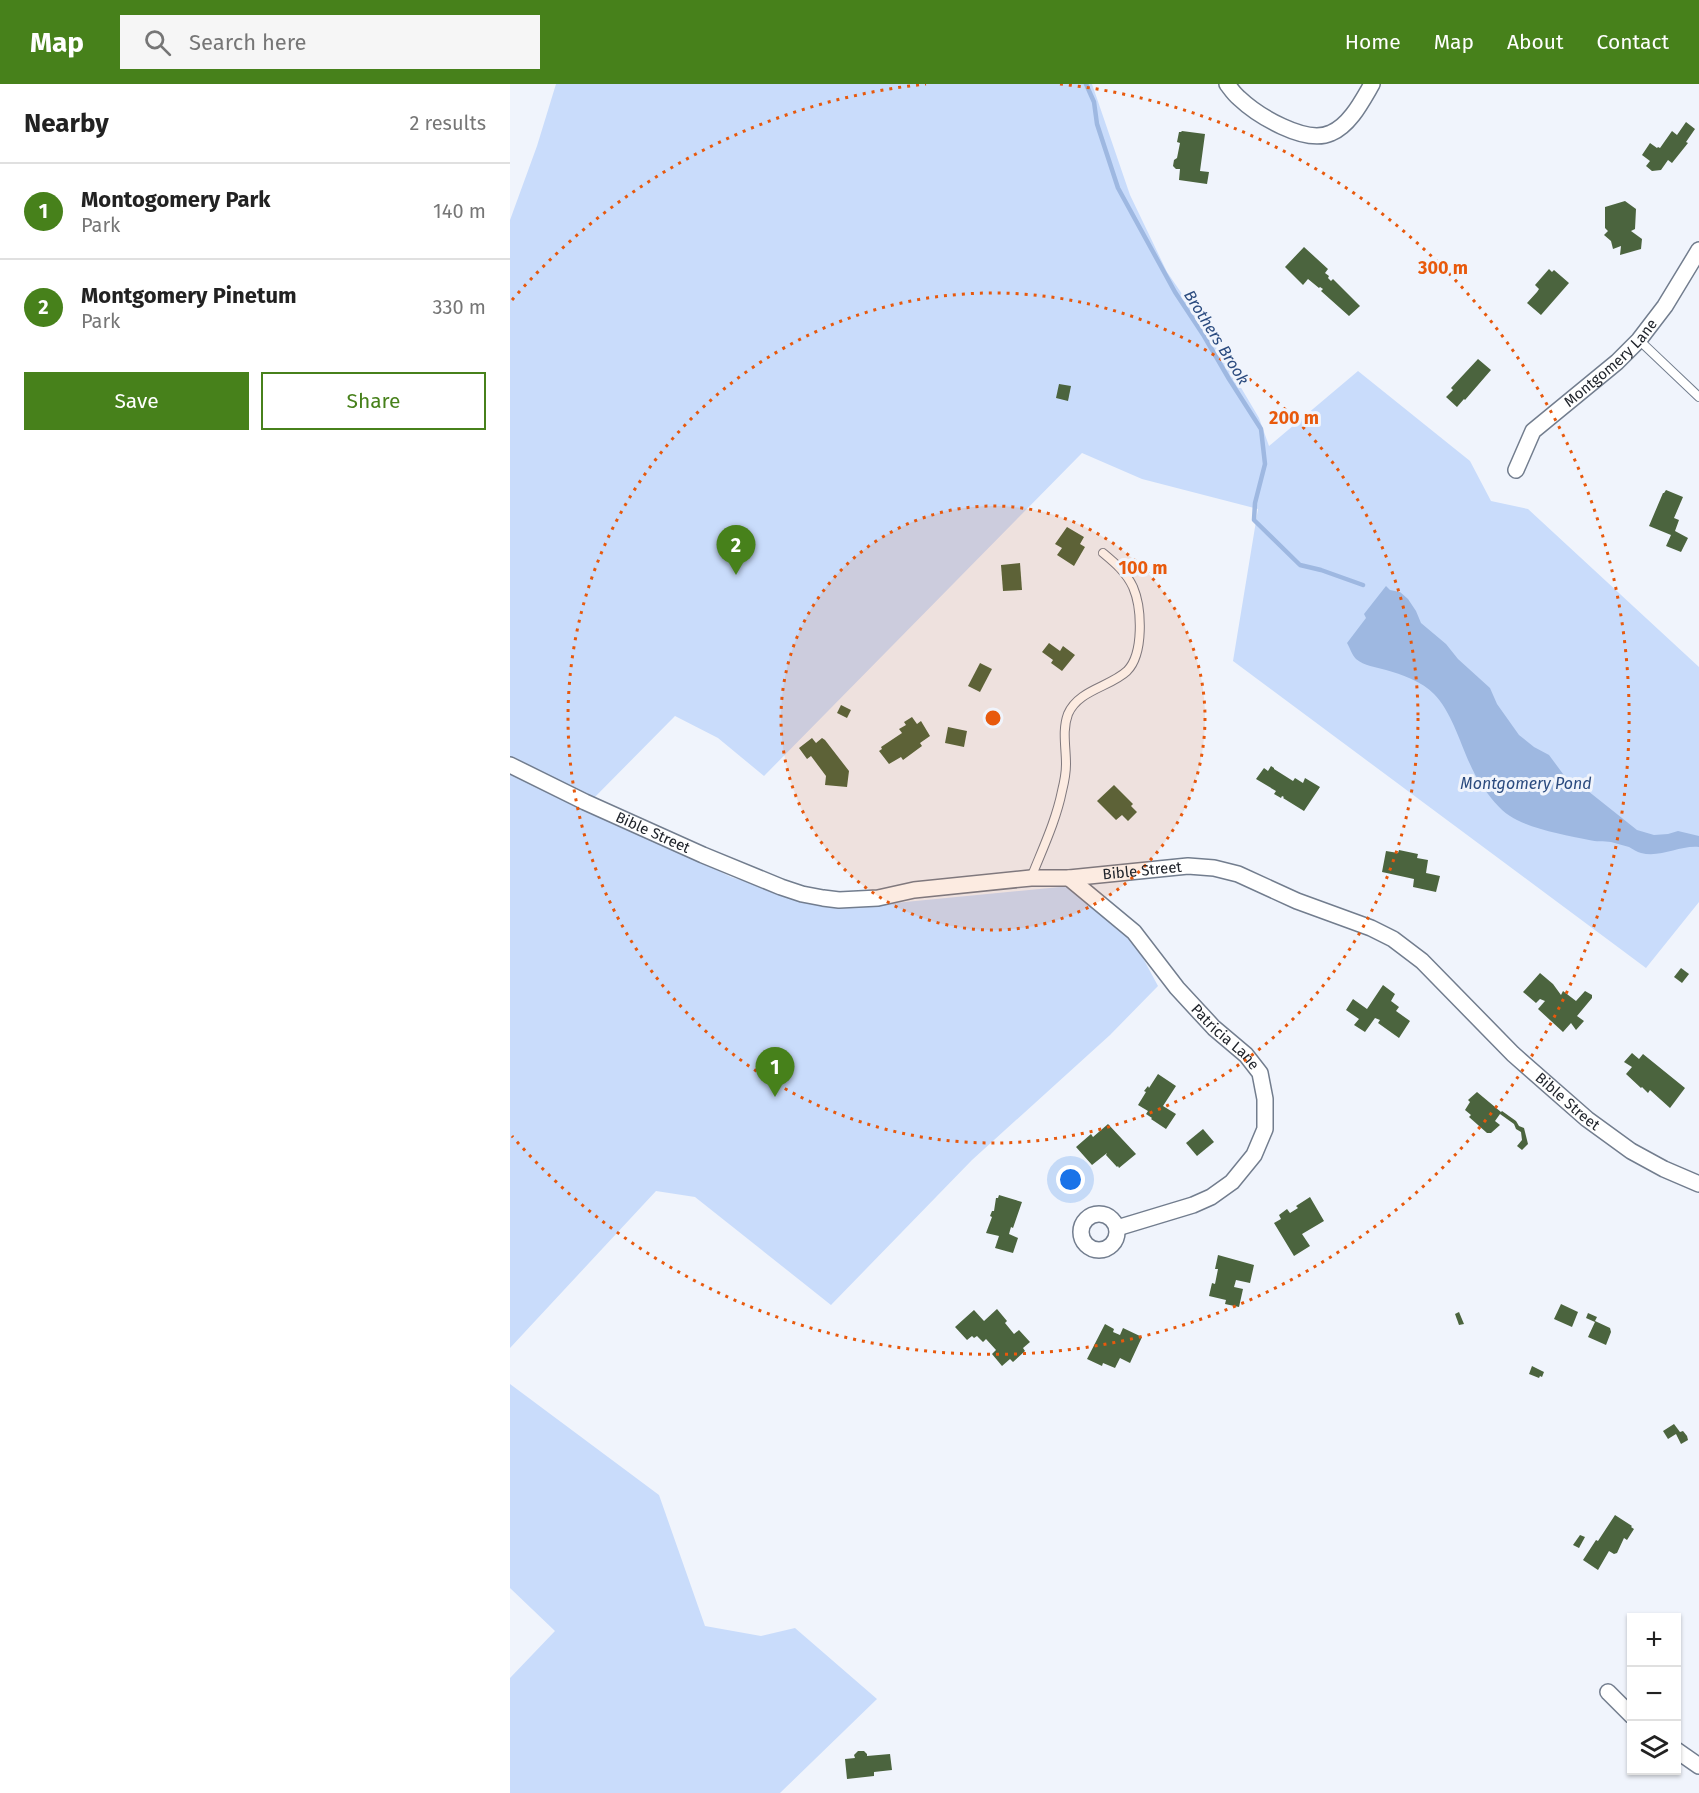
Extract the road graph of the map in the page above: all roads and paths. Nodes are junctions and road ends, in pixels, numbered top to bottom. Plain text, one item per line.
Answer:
1 (1227, 84) edge
2 (1372, 84) edge
3 (1699, 250) edge
4 (1640, 340) junction
5 (1699, 397) edge
6 (1516, 470) dead end
7 (1103, 553) dead end
8 (510, 765) edge
9 (1031, 878) junction
10 (1069, 878) junction
11 (1699, 1184) edge
12 (1117, 1228) dead end
13 (1608, 1692) dead end
14 (1627, 1711) edge
15 (1681, 1753) edge
16 (1699, 1766) edge

1 - 2 street
3 - 4 street, Montgomery Lane
4 - 5 lane
4 - 6 street, Montgomery Lane
7 - 9 lane
8 - 9 street, Bible Street
9 - 10 street, Bible Street
10 - 11 street, Bible Street
10 - 12 street, Patricia Lane
13 - 14 street
15 - 16 street

